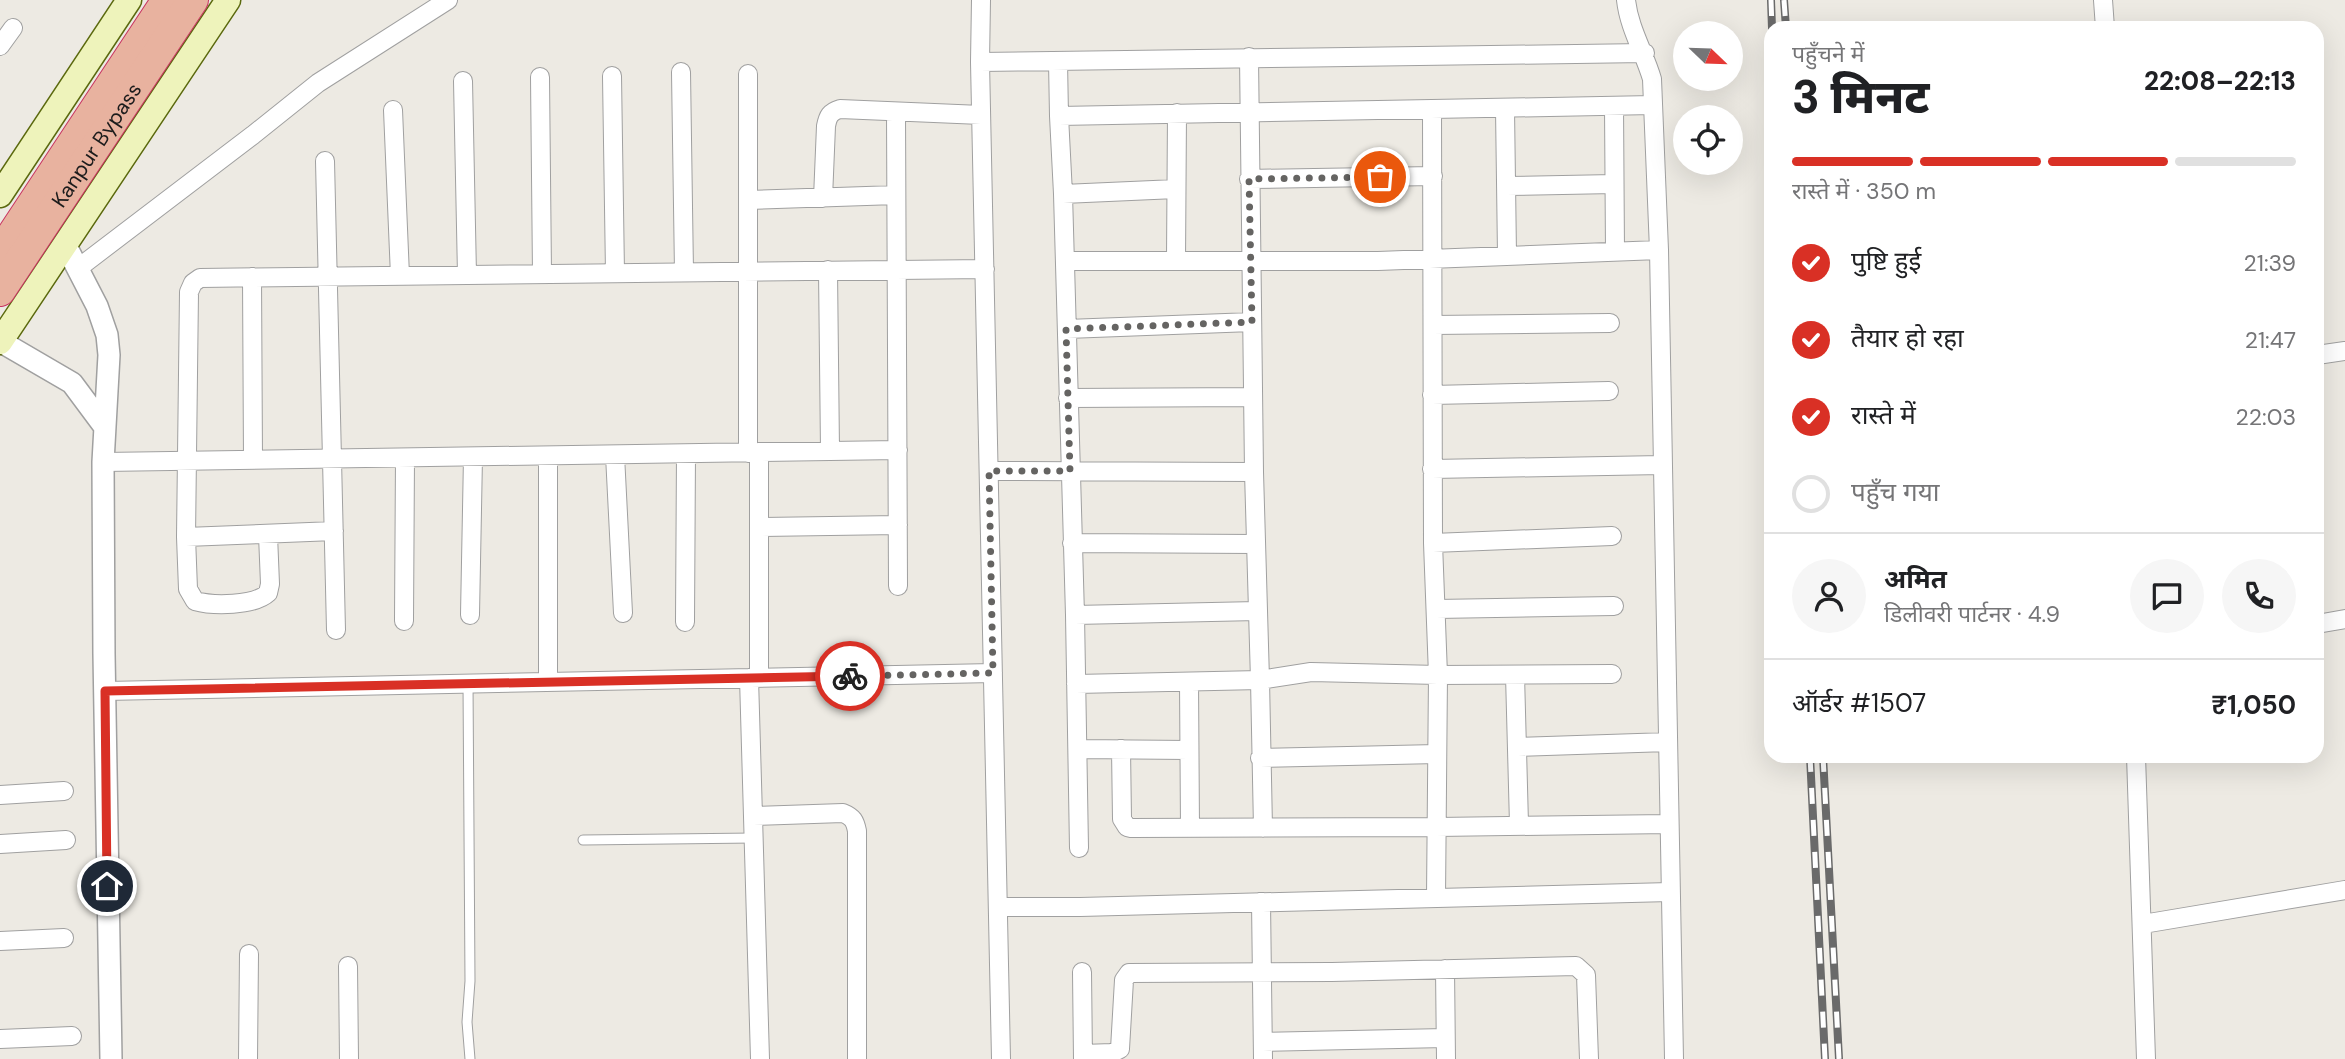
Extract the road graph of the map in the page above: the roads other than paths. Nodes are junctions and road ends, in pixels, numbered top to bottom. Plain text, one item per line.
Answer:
1 (129, 0) edge
2 (167, 0) edge
3 (193, 0) edge
4 (228, 0) edge
5 (448, 0) edge
6 (981, 0) edge
7 (2104, 0) edge
8 (1627, 7) edge
9 (2105, 21) edge
10 (13, 28) dead end
11 (0, 46) edge
12 (1645, 53) junction
13 (1249, 57) junction
14 (1058, 61) junction
15 (980, 62) junction
16 (681, 72) dead end
17 (748, 74) dead end
18 (612, 76) dead end
19 (540, 77) dead end
20 (463, 81) dead end
21 (1653, 105) junction
22 (1614, 106) junction
23 (1505, 108) junction
24 (393, 110) dead end
25 (1432, 110) junction
26 (896, 112) junction
27 (1177, 113) junction
28 (1249, 113) junction
29 (981, 115) junction
30 (1059, 116) junction
31 (325, 161) dead end
32 (1433, 176) junction
33 (1249, 179) junction
34 (1614, 184) junction
35 (1506, 186) junction
36 (1176, 189) junction
37 (1063, 194) junction
38 (0, 195) edge
39 (896, 195) junction
40 (823, 198) junction
41 (748, 200) junction
42 (66, 246) junction
43 (1659, 250) junction
44 (1615, 252) junction
45 (0, 253) edge
46 (1507, 255) junction
47 (1433, 258) junction
48 (1176, 260) junction
49 (1251, 260) junction
50 (1065, 261) junction
51 (77, 269) junction
52 (985, 269) junction
53 (828, 270) junction
54 (897, 270) junction
55 (748, 271) junction
56 (684, 272) junction
57 (615, 273) junction
58 (542, 274) junction
59 (400, 275) junction
60 (467, 275) junction
61 (327, 276) junction
62 (252, 277) junction
63 (0, 291) edge
64 (1252, 322) junction
65 (1611, 323) dead end
66 (1433, 325) junction
67 (1066, 329) junction
68 (0, 341) edge
69 (2345, 351) edge
70 (2324, 354) edge
71 (1609, 391) dead end
72 (1432, 395) junction
73 (1253, 397) junction
74 (1068, 398) junction
75 (104, 426) junction
76 (898, 450) junction
77 (830, 451) junction
78 (753, 452) junction
79 (685, 453) junction
80 (615, 455) junction
81 (548, 456) junction
82 (473, 457) junction
83 (405, 458) junction
84 (332, 459) junction
85 (253, 460) junction
86 (188, 461) junction
87 (103, 462) junction
88 (1662, 465) junction
89 (1432, 469) junction
90 (989, 471) junction
91 (1070, 471) junction
92 (1254, 472) junction
93 (898, 525) junction
94 (759, 527) junction
95 (334, 531) junction
96 (268, 535) junction
97 (1612, 536) dead end
98 (186, 537) junction
99 (1433, 542) junction
100 (1072, 543) junction
101 (1256, 544) junction
102 (898, 586) dead end
103 (1614, 606) dead end
104 (1436, 609) junction
105 (1257, 611) junction
106 (623, 613) dead end
107 (470, 615) dead end
108 (1075, 615) junction
109 (2345, 619) edge
110 (404, 621) dead end
111 (685, 622) dead end
112 (2324, 623) edge
113 (336, 630) dead end
114 (993, 673) junction
115 (1612, 674) dead end
116 (1438, 675) junction
117 (1516, 675) junction
118 (754, 678) junction
119 (1260, 680) junction
120 (548, 682) junction
121 (1189, 682) junction
122 (468, 683) junction
123 (1076, 684) junction
124 (105, 691) junction
125 (1668, 742) junction
126 (1518, 747) junction
127 (1078, 749) junction
128 (1121, 749) junction
129 (1189, 750) junction
130 (1437, 754) junction
131 (1260, 758) junction
132 (2136, 763) edge
133 (64, 791) dead end
134 (0, 795) edge
135 (753, 816) junction
136 (1519, 824) junction
137 (1669, 824) junction
138 (1437, 827) junction
139 (1190, 828) junction
140 (1264, 828) junction
141 (754, 838) junction
142 (583, 840) dead end
143 (66, 841) dead end
144 (0, 844) edge
145 (1079, 848) dead end
146 (2345, 890) edge
147 (1670, 892) junction
148 (1436, 897) junction
149 (1261, 902) junction
150 (998, 907) junction
151 (2143, 924) junction
152 (64, 938) dead end
153 (0, 941) edge
154 (249, 954) dead end
155 (348, 966) dead end
156 (1445, 969) junction
157 (1082, 972) dead end
158 (1262, 972) junction
159 (72, 1036) dead end
160 (1445, 1038) junction
161 (0, 1040) edge
162 (1263, 1050) edge
163 (1083, 1056) edge
164 (111, 1059) edge
165 (247, 1059) edge
166 (349, 1059) edge
167 (470, 1059) edge
168 (760, 1059) edge
169 (857, 1059) edge
170 (1001, 1059) edge
171 (1446, 1059) edge
172 (1589, 1059) edge
173 (1674, 1059) edge
174 (2146, 1059) edge

1 - 38 main road
2 - 45 highway, Kanpur Bypass
3 - 63 highway, Kanpur Bypass
4 - 42 main road
5 - 51 street
6 - 15 street
7 - 9 street
8 - 12 street
10 - 11 street
12 - 13 street
12 - 21 street
13 - 14 street
13 - 28 street
14 - 15 street
14 - 30 street
15 - 29 street
16 - 56 street
17 - 41 street
18 - 57 street
19 - 58 street
20 - 60 street
21 - 22 street
21 - 43 street
22 - 23 street
22 - 34 street
23 - 25 street
23 - 35 street
24 - 59 street
25 - 28 street
25 - 32 street
26 - 29 street
26 - 39 street
26 - 40 street
27 - 28 street
27 - 30 street
27 - 36 street
28 - 33 street
29 - 52 street
30 - 37 street
31 - 61 street
32 - 33 street
32 - 47 street
33 - 49 street
34 - 35 street
34 - 44 street
35 - 46 street
36 - 37 street
36 - 48 street
37 - 50 street
39 - 40 street
39 - 54 street
40 - 41 street
41 - 55 street
42 - 51 street
42 - 68 main road
43 - 44 street
43 - 88 street
44 - 46 street
46 - 47 street
47 - 49 street
47 - 66 street
48 - 49 street
48 - 50 street
49 - 64 street
50 - 67 street
51 - 75 street
52 - 54 street
52 - 90 street
53 - 54 street
53 - 55 street
53 - 77 street
54 - 76 street
55 - 56 street
55 - 78 street
56 - 57 street
57 - 58 street
58 - 60 street
59 - 60 street
59 - 61 street
61 - 62 street
61 - 84 street
62 - 85 street
62 - 86 street
64 - 67 street
64 - 73 street
65 - 66 street
66 - 72 street
67 - 74 street
68 - 75 street
69 - 70 street
71 - 72 street
72 - 89 street
73 - 74 street
73 - 92 street
74 - 91 street
75 - 87 street
76 - 77 street
76 - 93 street
77 - 78 street
78 - 79 street
78 - 94 street
79 - 80 street
79 - 111 street
80 - 81 street
80 - 106 street
81 - 82 street
81 - 120 street
82 - 83 street
82 - 107 street
83 - 84 street
83 - 110 street
84 - 85 street
84 - 95 street
85 - 86 street
86 - 87 street
86 - 98 street
87 - 124 street
88 - 89 street
88 - 125 street
89 - 99 street
90 - 91 street
90 - 114 street
91 - 92 street
91 - 100 street
92 - 101 street
93 - 94 street
93 - 102 street
94 - 118 street
95 - 96 street
95 - 113 street
96 - 98 street
96 - 98 street
97 - 99 street
99 - 104 street
100 - 101 street
100 - 108 street
101 - 105 street
103 - 104 street
104 - 116 street
105 - 108 street
105 - 119 street
108 - 123 street
109 - 112 street
114 - 118 street
114 - 150 street
115 - 117 street
116 - 117 street
116 - 119 street
116 - 130 street
117 - 126 street
118 - 120 street
118 - 135 street
119 - 121 street
119 - 131 street
120 - 122 street
121 - 123 street
121 - 129 street
122 - 124 street
122 - 167 lane
123 - 127 street
124 - 164 street
125 - 126 street
125 - 137 street
126 - 136 street
127 - 128 street
127 - 145 street
128 - 129 street
128 - 139 street
129 - 139 street
130 - 131 street
130 - 138 street
131 - 140 street
132 - 151 street
133 - 134 street
135 - 141 street
135 - 169 street
136 - 137 street
136 - 138 street
137 - 147 street
138 - 140 street
138 - 148 street
139 - 140 street
141 - 142 lane
141 - 168 street
143 - 144 street
146 - 151 street
147 - 148 street
147 - 173 street
148 - 149 street
149 - 150 street
149 - 158 street
150 - 170 street
151 - 174 street
152 - 153 street
154 - 165 street
155 - 166 street
156 - 158 street
156 - 160 street
156 - 172 street
157 - 163 street
158 - 162 street
158 - 163 street
159 - 161 street
160 - 162 street
160 - 171 street

